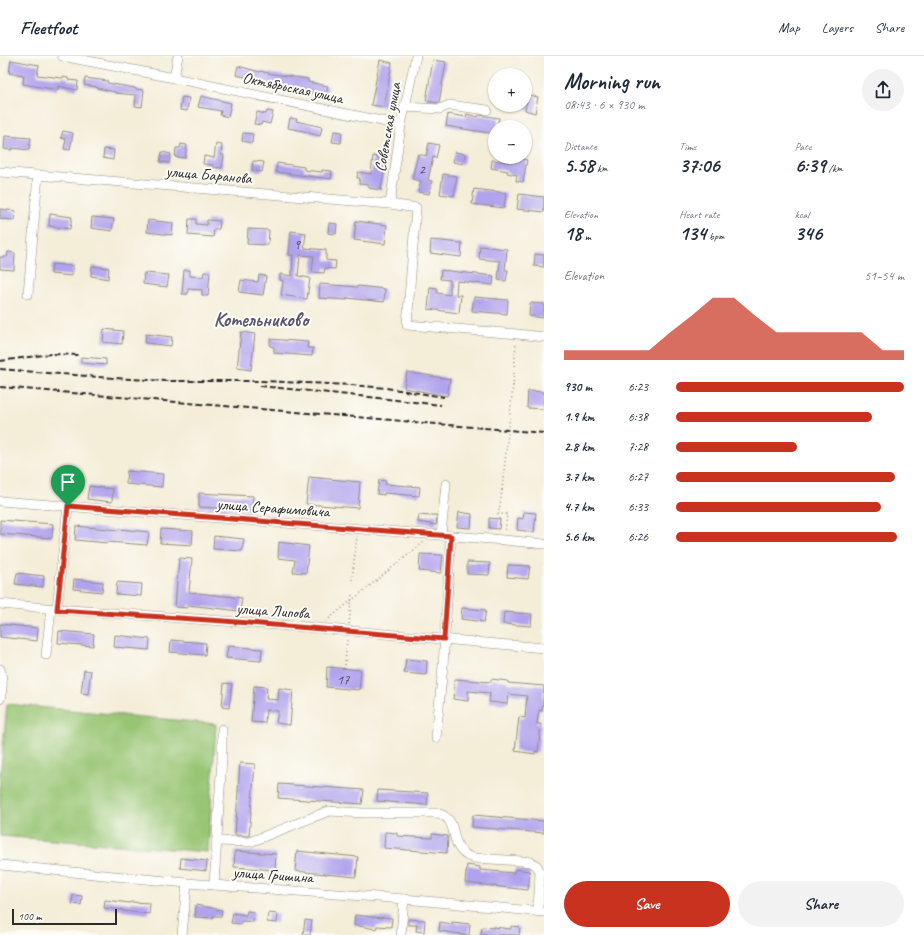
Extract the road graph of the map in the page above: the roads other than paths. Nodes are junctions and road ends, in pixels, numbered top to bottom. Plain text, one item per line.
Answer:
1 (62, 56) edge
2 (178, 56) edge
3 (416, 56) edge
4 (174, 78) junction
5 (404, 108) junction
6 (487, 110) dead end
7 (401, 125) junction
8 (0, 172) edge
9 (38, 175) junction
10 (390, 204) junction
11 (28, 294) dead end
12 (544, 337) edge
13 (446, 484) dead end
14 (0, 501) edge
15 (68, 506) junction
16 (441, 535) junction
17 (451, 536) junction
18 (544, 544) edge
19 (0, 604) edge
20 (54, 609) junction
21 (444, 639) junction
22 (544, 648) edge
23 (46, 655) dead end
24 (0, 670) edge
25 (0, 699) edge
26 (222, 729) dead end
27 (436, 738) dead end
28 (217, 841) junction
29 (0, 865) edge
30 (187, 883) junction
31 (214, 885) junction
32 (404, 900) junction
33 (541, 911) edge
34 (182, 935) edge
35 (401, 935) edge

1 - 4 street, Октябрьская улица
2 - 4 street
3 - 5 street, Советская улица
4 - 7 street, Октябрьская улица
5 - 6 street
5 - 7 street, Советская улица
7 - 10 street, Советская улица
8 - 9 street, улица Баранова
9 - 10 street, улица Баранова
9 - 11 street
10 - 12 street, улица Баранова
13 - 16 street
14 - 15 street, улица Серафимовича
15 - 16 street, улица Серафимовича
15 - 20 street
16 - 17 street, улица Серафимовича
17 - 18 street, улица Серафимовича
17 - 21 street
19 - 20 street, улица Липова
20 - 21 street, улица Липова
20 - 23 street
21 - 22 street, улица Липова
21 - 27 street
24 - 25 street
26 - 28 street
28 - 31 street
28 - 33 street
29 - 30 street, улица Гришина
30 - 31 street, улица Гришина
30 - 34 street
31 - 32 street, улица Гришина
32 - 33 street, улица Гришина
32 - 35 street

